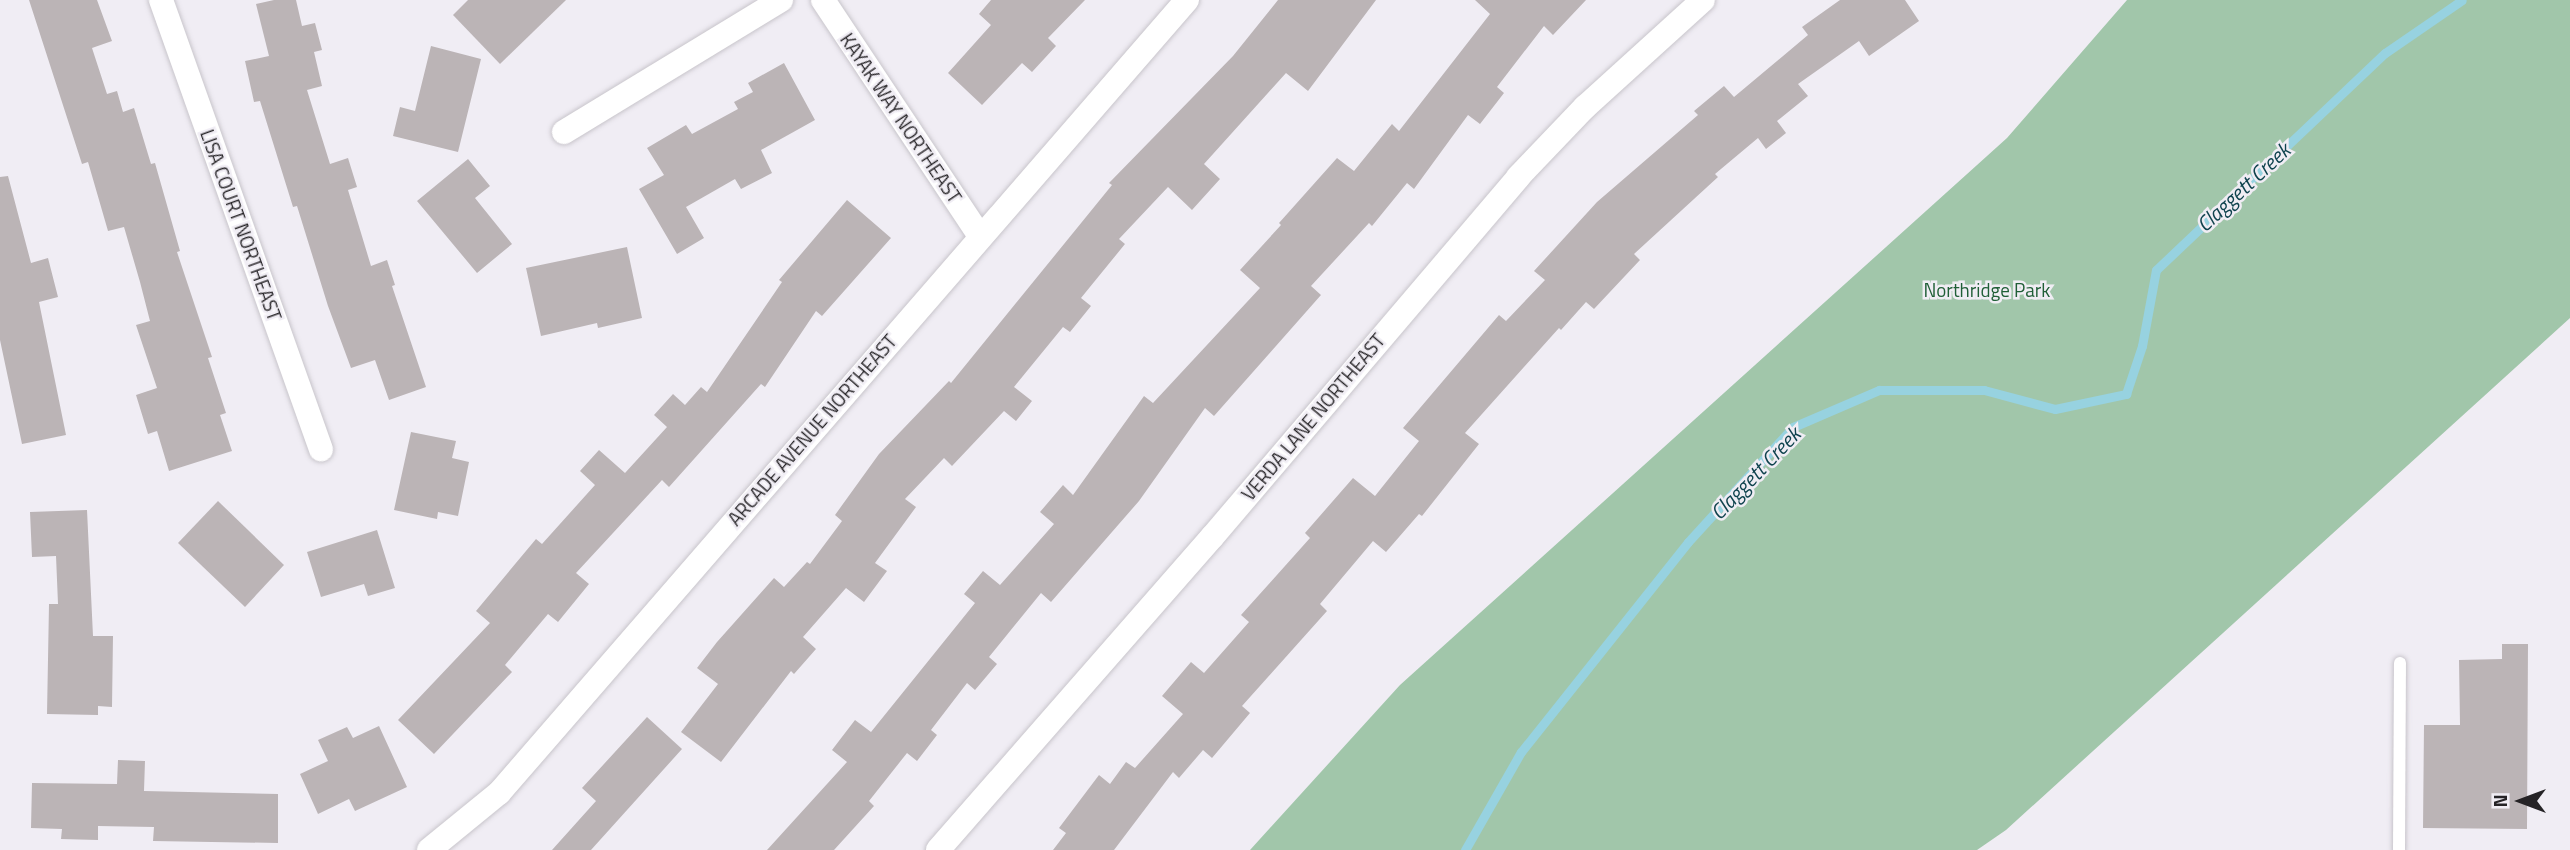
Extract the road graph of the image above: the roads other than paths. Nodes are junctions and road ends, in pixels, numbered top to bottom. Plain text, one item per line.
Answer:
1 (161, 0) edge
2 (781, 0) edge
3 (823, 0) edge
4 (1187, 0) edge
5 (1702, 0) edge
6 (564, 132) dead end
7 (980, 236) junction
8 (321, 449) dead end
9 (2400, 663) dead end
10 (429, 850) edge
11 (938, 850) edge
12 (2399, 850) edge

1 - 8 street, LISA COURT NORTHEAST
2 - 6 street
3 - 7 street, KAYAK WAY NORTHEAST
4 - 7 street, ARCADE AVENUE NORTHEAST
5 - 11 street, VERDA LANE NORTHEAST
7 - 10 street, ARCADE AVENUE NORTHEAST
9 - 12 lane

